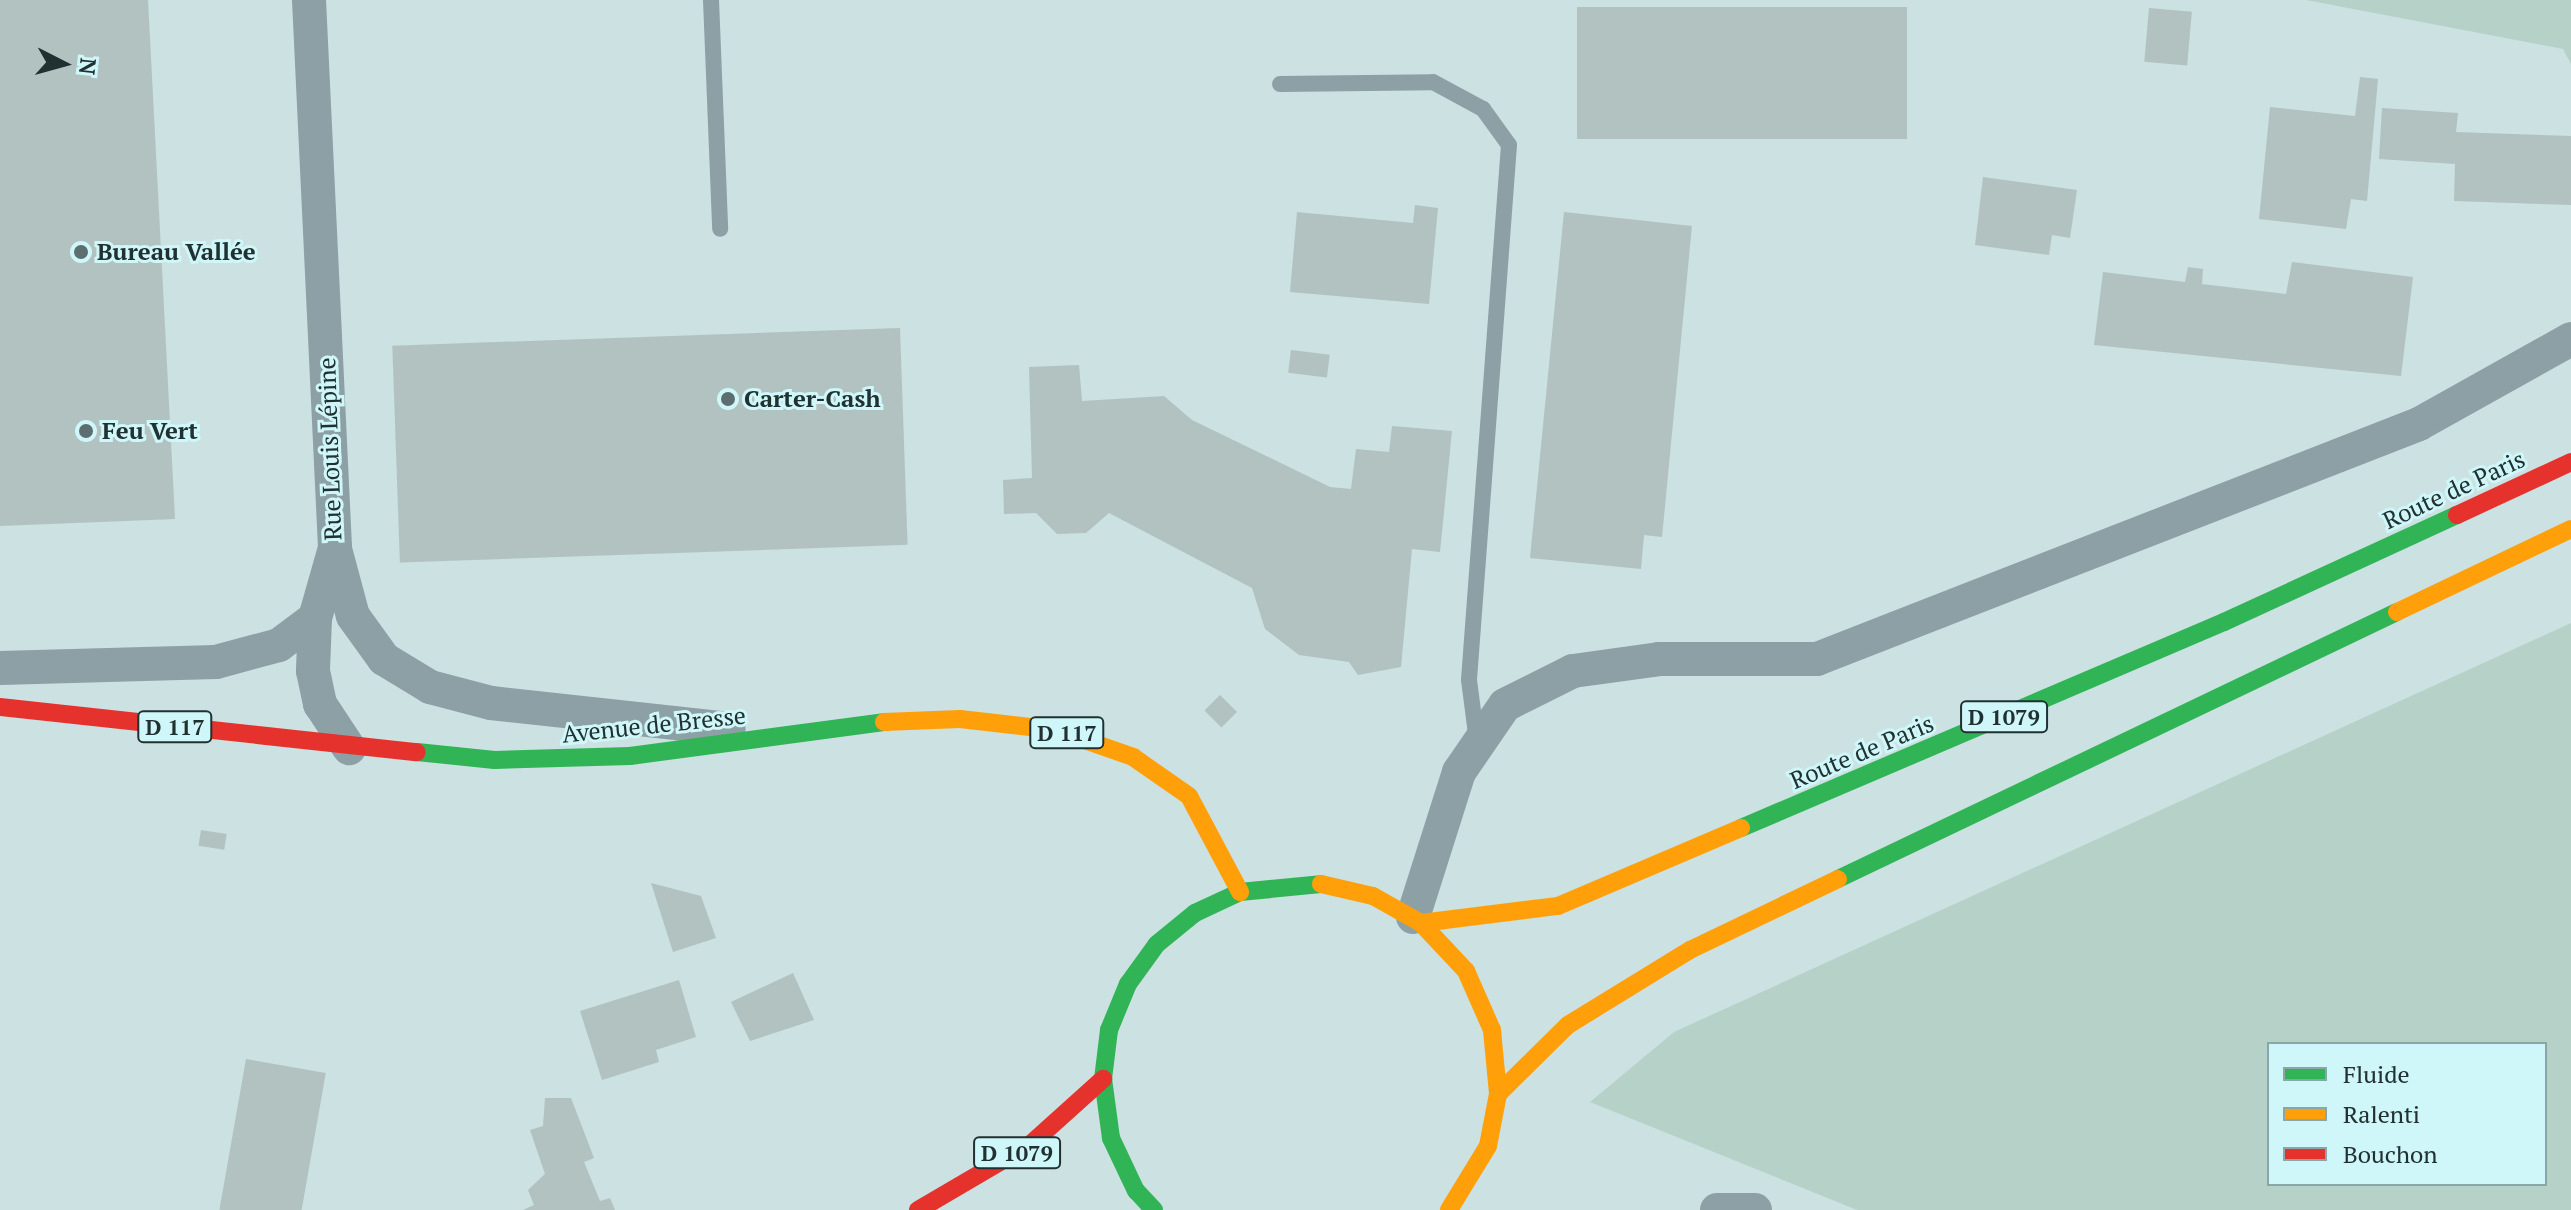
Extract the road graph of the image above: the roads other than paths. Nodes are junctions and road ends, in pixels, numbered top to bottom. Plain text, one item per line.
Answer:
1 (309, 0) edge
2 (711, 0) edge
3 (1280, 84) dead end
4 (720, 229) dead end
5 (2571, 339) edge
6 (2571, 462) edge
7 (2571, 529) edge
8 (335, 548) junction
9 (315, 618) junction
10 (0, 668) edge
11 (0, 707) edge
12 (821, 729) junction
13 (1477, 743) junction
14 (349, 748) junction
15 (1240, 892) junction
16 (1417, 920) junction
17 (1103, 1079) junction
18 (1498, 1094) junction
19 (918, 1210) edge
20 (1154, 1210) edge
21 (1449, 1210) edge
22 (1717, 1210) edge
23 (1755, 1210) edge

1 - 8 street, Rue Louis Lépine
2 - 4 lane
3 - 13 lane
5 - 13 street
6 - 16 main road, Route de Paris / D 1079
7 - 18 main road
8 - 9 street, Rue Louis Lépine
8 - 12 street
9 - 10 street
9 - 14 street, Rue Louis Lépine
11 - 14 main road, Avenue de Bresse / D 117
12 - 14 main road, Avenue de Bresse / D 117
12 - 15 main road, Avenue de Bresse / D 117
13 - 16 street
15 - 16 main road
15 - 17 main road
16 - 18 main road
17 - 19 main road, D 1079
17 - 20 main road
18 - 21 main road
22 - 23 street

